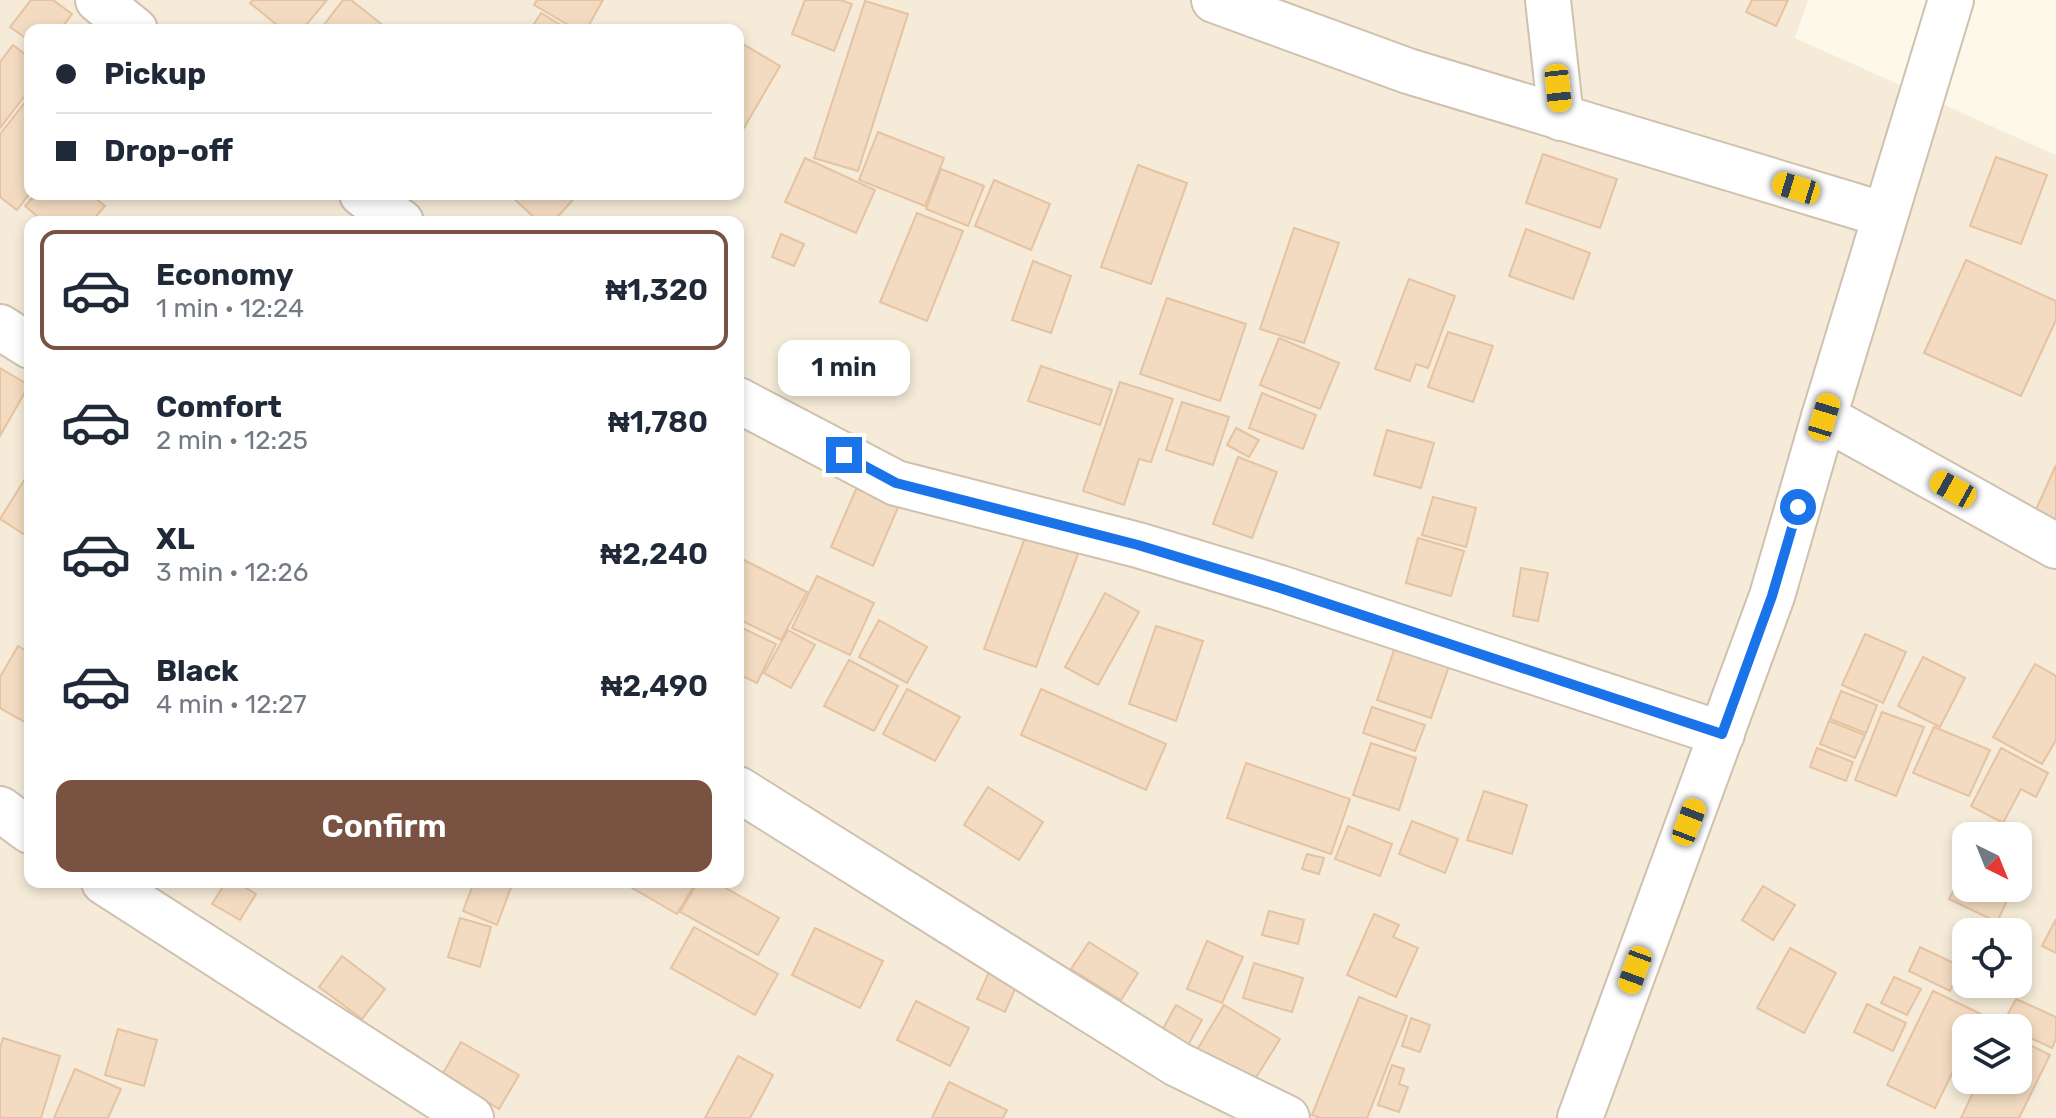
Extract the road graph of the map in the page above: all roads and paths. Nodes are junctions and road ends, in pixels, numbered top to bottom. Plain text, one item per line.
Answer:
1 (98, 0) edge
2 (1214, 0) edge
3 (1548, 0) edge
4 (1951, 0) edge
5 (128, 24) edge
6 (1561, 118) junction
7 (370, 200) edge
8 (1885, 215) junction
9 (393, 216) edge
10 (0, 327) edge
11 (24, 342) edge
12 (744, 403) edge
13 (1824, 417) junction
14 (2056, 546) edge
15 (1722, 734) junction
16 (744, 793) edge
17 (0, 809) edge
18 (24, 827) edge
19 (113, 888) edge
20 (471, 1118) edge
21 (1287, 1118) edge
22 (1580, 1118) edge

1 - 5 street
2 - 6 street
3 - 6 street
4 - 8 street
6 - 8 street
7 - 9 street
8 - 13 street
10 - 11 street
12 - 15 street
13 - 14 street
13 - 15 street
15 - 22 street
16 - 21 street
17 - 18 street
19 - 20 street

